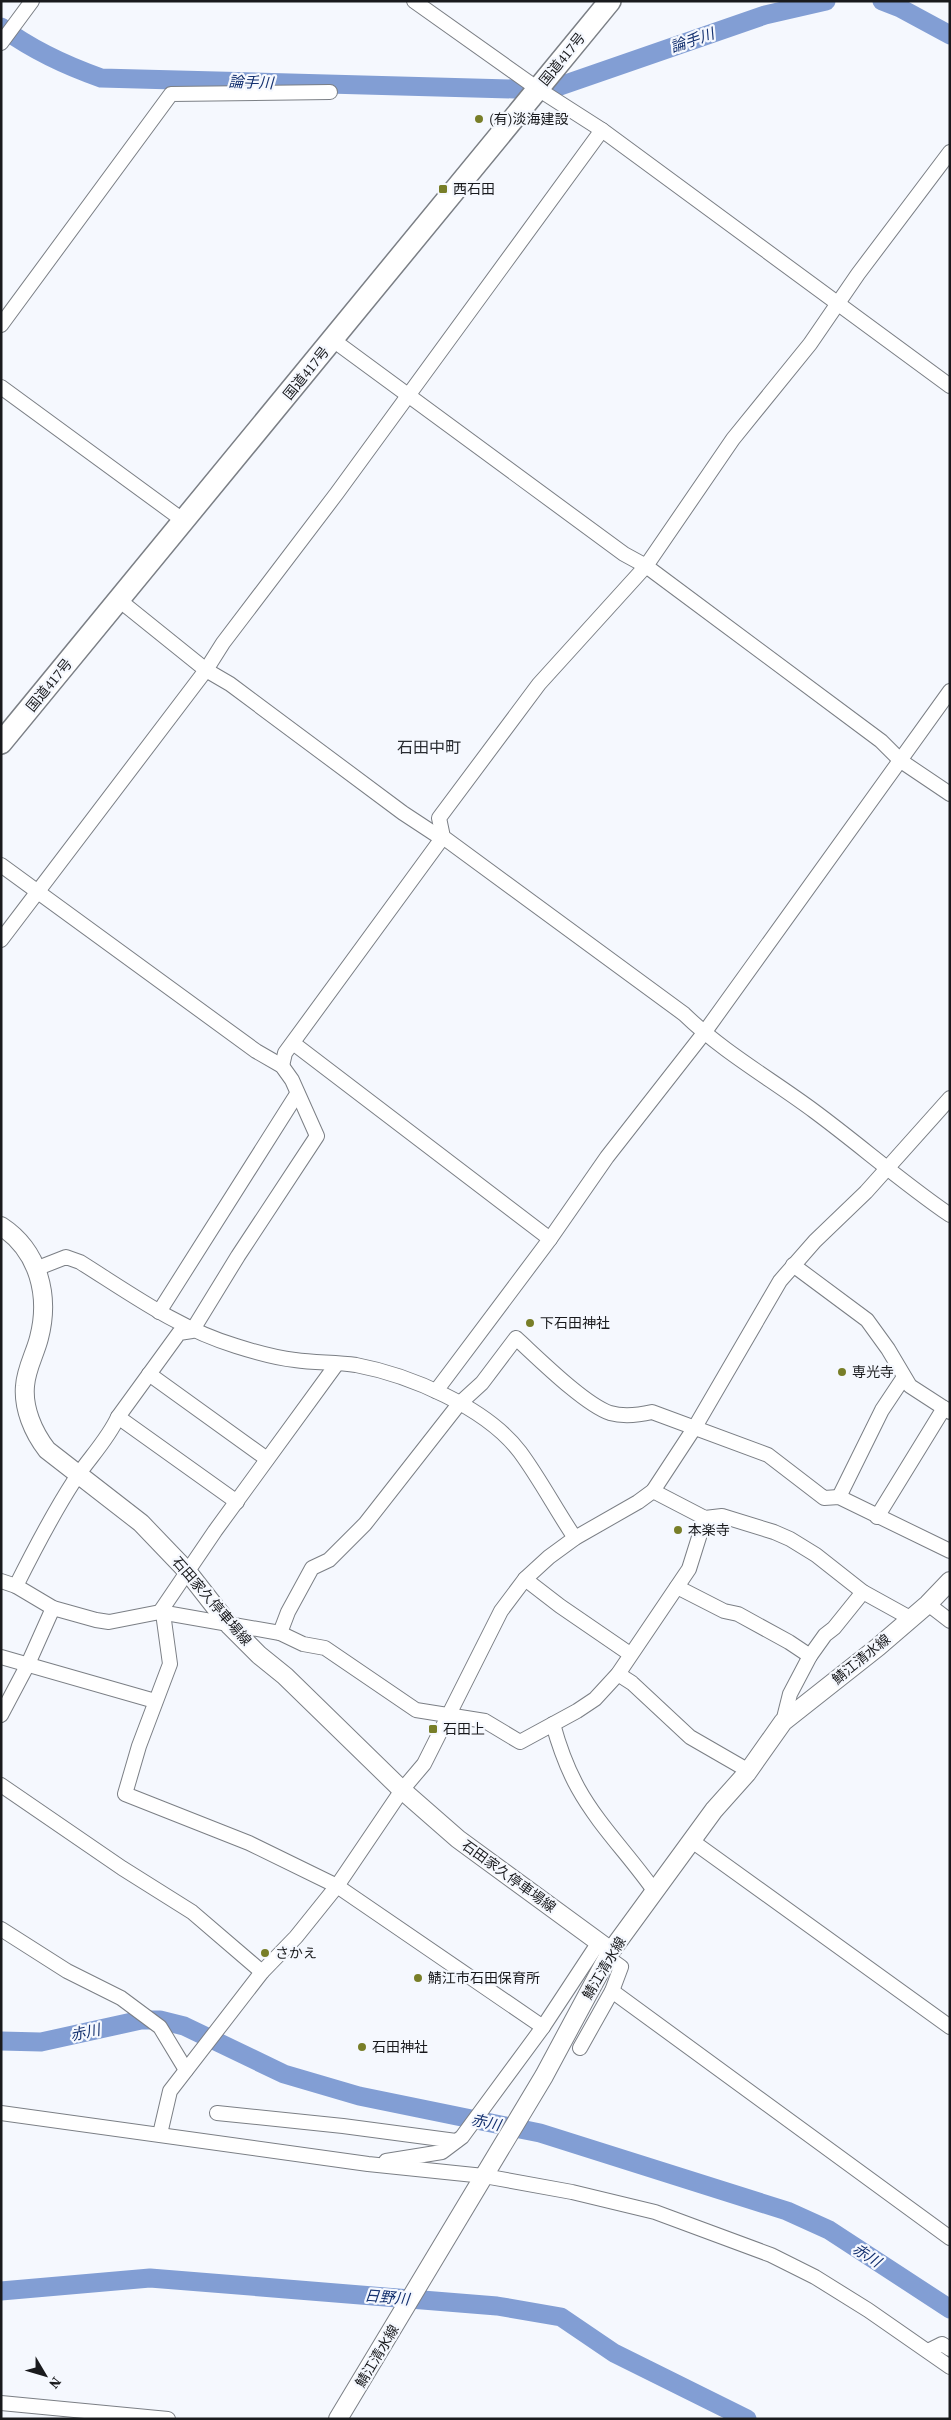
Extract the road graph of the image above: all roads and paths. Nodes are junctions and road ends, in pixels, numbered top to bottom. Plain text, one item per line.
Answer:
1 (32, 1) edge
2 (414, 1) edge
3 (438, 1) edge
4 (610, 1) edge
5 (430, 13) junction
6 (2, 41) edge
7 (538, 89) junction
8 (330, 92) dead end
9 (602, 130) junction
10 (950, 152) edge
11 (944, 171) edge
12 (838, 303) junction
13 (1, 325) edge
14 (333, 340) junction
15 (950, 386) edge
16 (1, 387) edge
17 (408, 394) junction
18 (184, 521) junction
19 (646, 566) junction
20 (119, 600) junction
21 (206, 670) junction
22 (950, 691) edge
23 (1, 743) edge
24 (901, 760) junction
25 (950, 794) edge
26 (442, 837) junction
27 (1, 865) edge
28 (37, 891) junction
29 (1, 940) edge
30 (704, 1034) junction
31 (293, 1043) junction
32 (282, 1066) junction
33 (297, 1094) junction
34 (950, 1098) edge
35 (888, 1168) junction
36 (950, 1216) edge
37 (1, 1226) edge
38 (550, 1239) junction
39 (792, 1265) junction
40 (38, 1268) junction
41 (159, 1312) junction
42 (192, 1331) junction
43 (336, 1364) junction
44 (149, 1374) junction
45 (904, 1377) junction
46 (436, 1391) junction
47 (459, 1404) junction
48 (947, 1410) edge
49 (118, 1417) junction
50 (694, 1428) junction
51 (267, 1459) junction
52 (78, 1475) junction
53 (653, 1491) junction
54 (839, 1497) junction
55 (237, 1502) junction
56 (877, 1517) junction
57 (705, 1518) junction
58 (575, 1538) junction
59 (950, 1551) edge
60 (187, 1570) junction
61 (525, 1579) junction
62 (1, 1581) edge
63 (950, 1581) edge
64 (16, 1586) junction
65 (677, 1587) junction
66 (863, 1592) junction
67 (928, 1604) junction
68 (53, 1608) junction
69 (162, 1613) junction
70 (910, 1618) junction
71 (950, 1620) edge
72 (230, 1626) junction
73 (280, 1633) junction
74 (630, 1654) junction
75 (810, 1656) junction
76 (1, 1657) edge
77 (28, 1664) junction
78 (618, 1674) junction
79 (155, 1701) junction
80 (1, 1715) edge
81 (446, 1717) junction
82 (783, 1722) junction
83 (553, 1724) junction
84 (747, 1773) junction
85 (1, 1785) edge
86 (402, 1790) junction
87 (692, 1841) junction
88 (337, 1886) junction
89 (655, 1892) junction
90 (1, 1929) edge
91 (606, 1950) junction
92 (262, 1972) junction
93 (612, 1991) junction
94 (543, 2027) junction
95 (950, 2027) edge
96 (580, 2048) dead end
97 (186, 2070) junction
98 (1, 2113) edge
99 (217, 2113) dead end
100 (160, 2134) junction
101 (456, 2141) junction
102 (368, 2164) junction
103 (480, 2183) junction
104 (950, 2238) edge
105 (950, 2349) edge
106 (928, 2351) junction
107 (950, 2367) edge
108 (1, 2403) edge
109 (124, 2417) edge
110 (168, 2419) edge
111 (338, 2419) edge

1 - 6 street
2 - 5 street
3 - 5 street
4 - 7 highway, 国道417号
5 - 7 street
7 - 9 street
7 - 14 highway, 国道417号
8 - 13 street
9 - 12 street
9 - 17 street
10 - 11 street
11 - 12 street
12 - 15 street
12 - 19 street
14 - 17 street
14 - 18 highway, 国道417号
16 - 18 street
17 - 19 street
17 - 21 street
18 - 20 highway, 国道417号
19 - 24 street
19 - 26 street
20 - 21 street
20 - 23 highway, 国道417号
21 - 26 street
21 - 28 street
22 - 24 street
24 - 25 street
24 - 30 street
26 - 30 street
26 - 31 street
27 - 28 street
28 - 29 street
28 - 32 street
30 - 35 street
30 - 38 street
31 - 32 street
31 - 38 street
32 - 33 street
33 - 41 street
33 - 42 street
34 - 35 street
35 - 36 street
35 - 39 street
37 - 40 main road, 石田家久停車場線
38 - 46 street
39 - 45 street
39 - 50 street
40 - 41 street
40 - 52 main road, 石田家久停車場線
41 - 42 street
42 - 43 street
42 - 44 street
43 - 46 street
43 - 51 street
44 - 49 street
44 - 51 street
45 - 48 street
45 - 54 street
46 - 47 street
47 - 50 street
47 - 58 street
47 - 73 street
48 - 56 street
49 - 52 street
49 - 55 street
50 - 53 street
50 - 54 street
51 - 55 street
52 - 60 main road, 石田家久停車場線
52 - 64 street
53 - 57 street
53 - 58 street
54 - 56 street
55 - 60 street
56 - 59 street
57 - 65 street
57 - 66 street
58 - 61 street
60 - 69 street
60 - 72 main road, 石田家久停車場線
61 - 74 street
61 - 81 street
62 - 64 street
63 - 67 main road, 鯖江清水線
64 - 68 street
65 - 74 street
65 - 75 street
66 - 70 street
66 - 75 street
67 - 70 main road, 鯖江清水線
67 - 71 street
68 - 69 street
68 - 77 street
69 - 72 street
69 - 79 street
70 - 82 main road, 鯖江清水線
72 - 73 street
72 - 86 main road, 石田家久停車場線
73 - 81 street
74 - 78 street
75 - 82 street
76 - 77 street
77 - 79 street
77 - 80 street
78 - 83 street
78 - 84 street
79 - 88 street
81 - 83 street
81 - 86 street
82 - 84 main road, 鯖江清水線
83 - 89 street
84 - 87 main road, 鯖江清水線
85 - 92 street
86 - 88 street
86 - 91 main road, 石田家久停車場線
87 - 89 main road, 鯖江清水線
87 - 95 street
88 - 92 street
88 - 94 street
89 - 91 main road, 鯖江清水線
90 - 97 street
91 - 93 street
91 - 94 street
91 - 103 main road, 鯖江清水線
92 - 97 street
93 - 96 street
93 - 104 street
94 - 101 street
97 - 100 street
98 - 100 street
99 - 101 street
100 - 102 street
101 - 102 street
102 - 103 street
103 - 106 street
103 - 111 main road, 鯖江清水線
105 - 106 street
106 - 107 street
108 - 109 street
109 - 110 street

